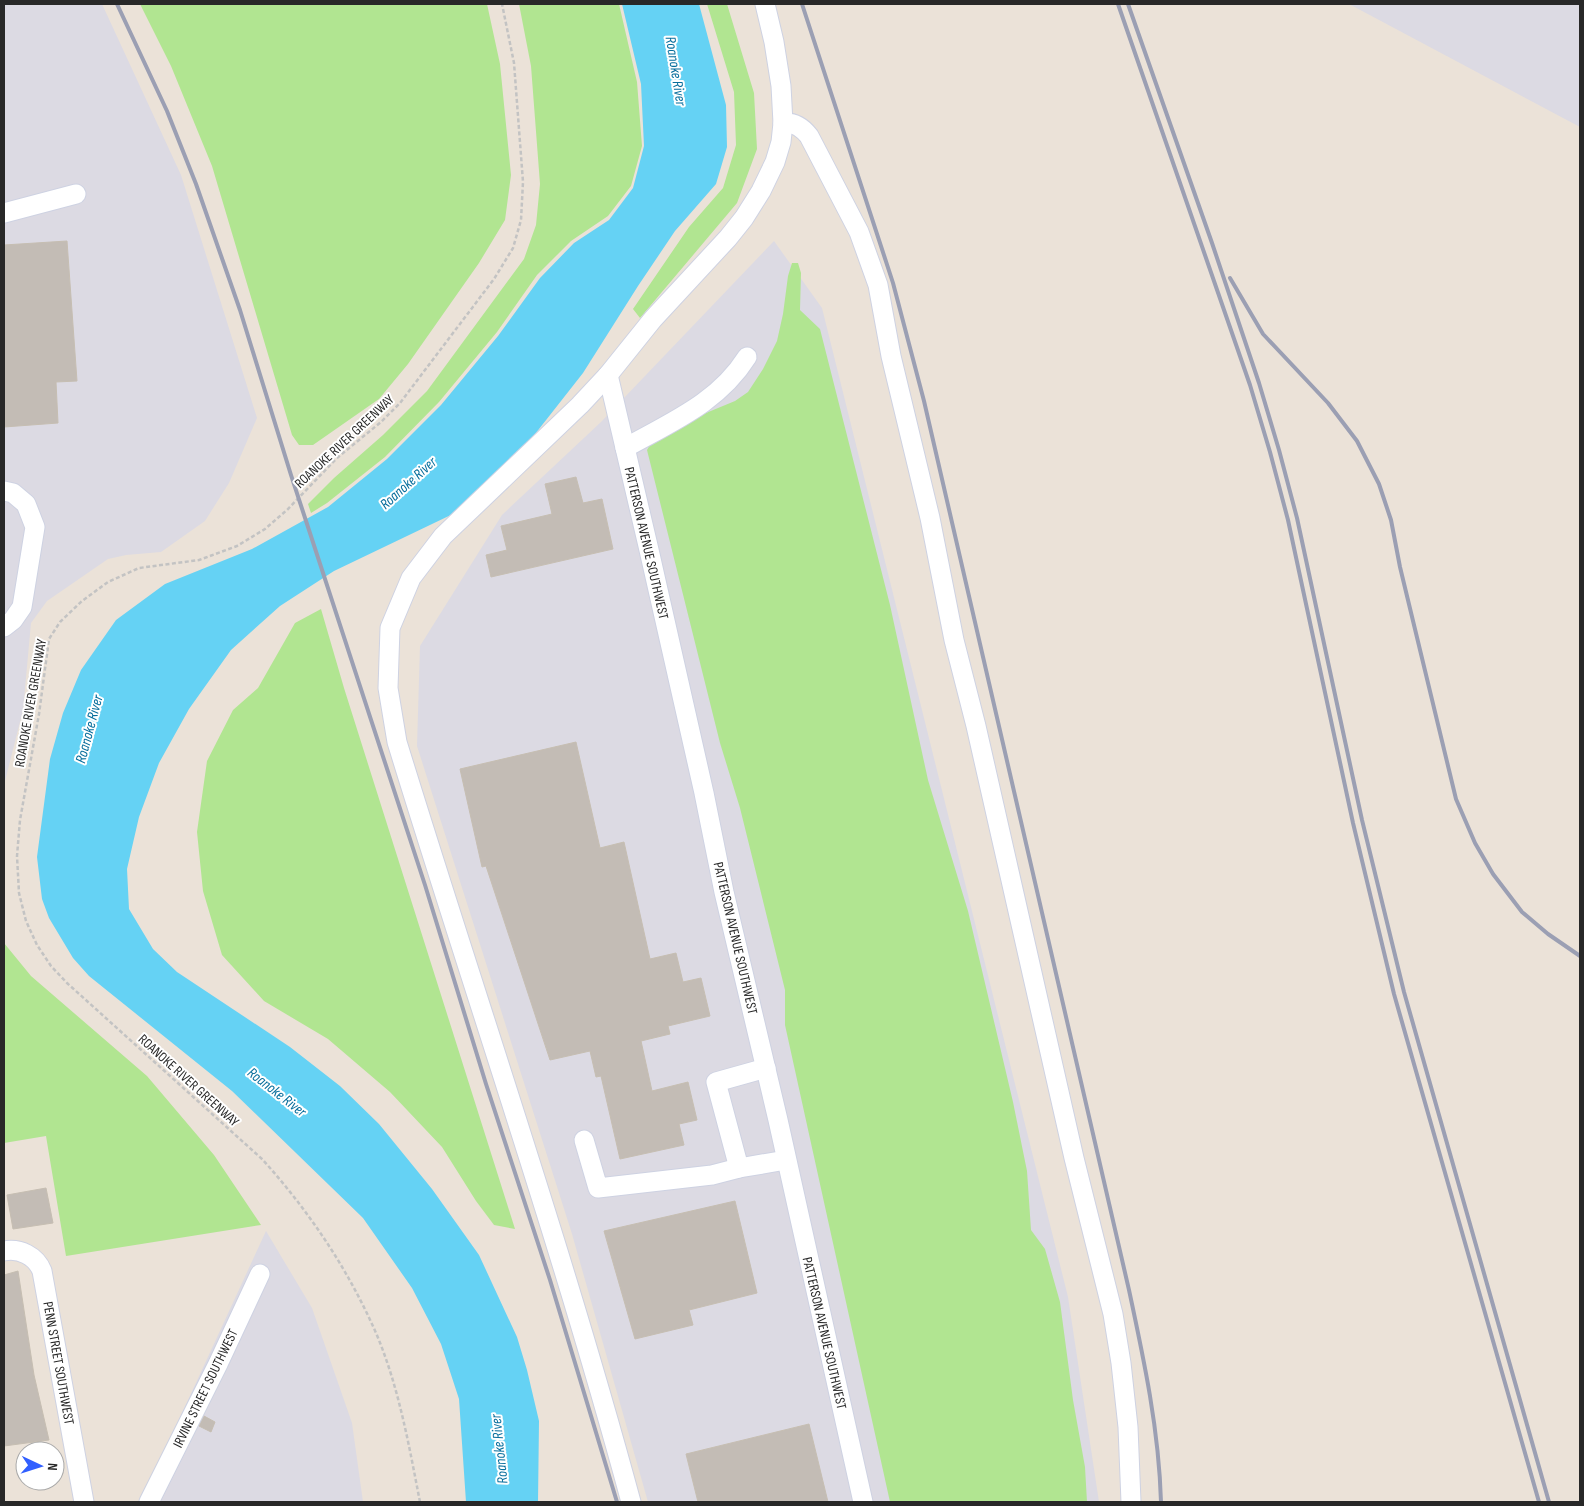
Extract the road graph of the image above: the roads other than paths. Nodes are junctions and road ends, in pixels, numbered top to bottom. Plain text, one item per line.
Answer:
1 (765, 4) edge
2 (783, 123) junction
3 (76, 194) dead end
4 (4, 214) edge
5 (748, 356) dead end
6 (608, 374) junction
7 (625, 448) junction
8 (4, 492) edge
9 (4, 627) edge
10 (766, 1068) junction
11 (584, 1140) dead end
12 (786, 1160) junction
13 (739, 1168) junction
14 (4, 1251) edge
15 (260, 1274) dead end
16 (84, 1502) edge
17 (149, 1502) edge
18 (631, 1502) edge
19 (863, 1502) edge
20 (1131, 1502) edge

1 - 2 street
2 - 6 street
2 - 20 street
3 - 4 street
5 - 7 street
6 - 7 street, PATTERSON AVENUE SOUTHWEST
6 - 18 street
7 - 10 street, PATTERSON AVENUE SOUTHWEST
8 - 9 street
10 - 12 street, PATTERSON AVENUE SOUTHWEST
10 - 13 street
11 - 13 street
12 - 13 street
12 - 19 street, PATTERSON AVENUE SOUTHWEST
14 - 16 street, PENN STREET SOUTHWEST
15 - 17 street, IRVINE STREET SOUTHWEST

